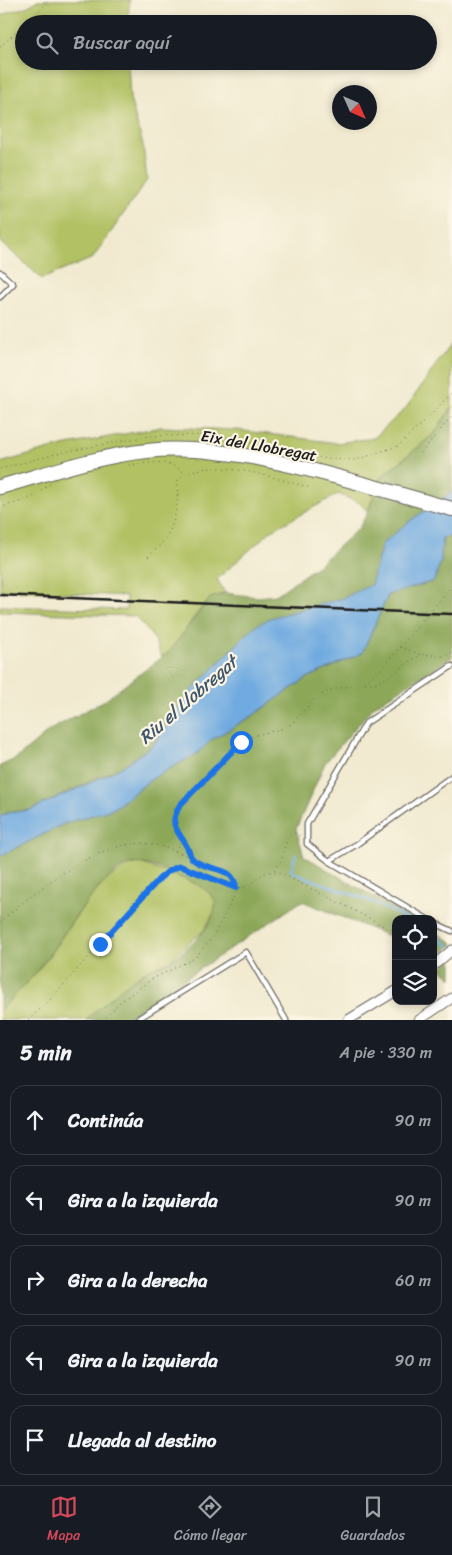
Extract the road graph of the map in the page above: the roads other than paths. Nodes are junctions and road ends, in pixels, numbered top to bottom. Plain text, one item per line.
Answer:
1 (0, 272) edge
2 (0, 297) edge
3 (0, 487) edge
4 (452, 509) edge
5 (452, 666) edge
6 (452, 776) edge
7 (329, 861) junction
8 (421, 915) edge
9 (437, 924) edge
10 (452, 931) edge
11 (452, 950) edge
12 (437, 963) edge
13 (392, 993) edge
14 (452, 998) edge
15 (136, 1020) edge
16 (286, 1020) edge
17 (348, 1020) edge
18 (419, 1020) edge

1 - 2 lane
3 - 4 highway, Eix del Llobregat
5 - 7 lane
6 - 7 lane
7 - 8 lane
9 - 10 lane
11 - 12 street
13 - 17 street
14 - 18 street
15 - 16 lane

